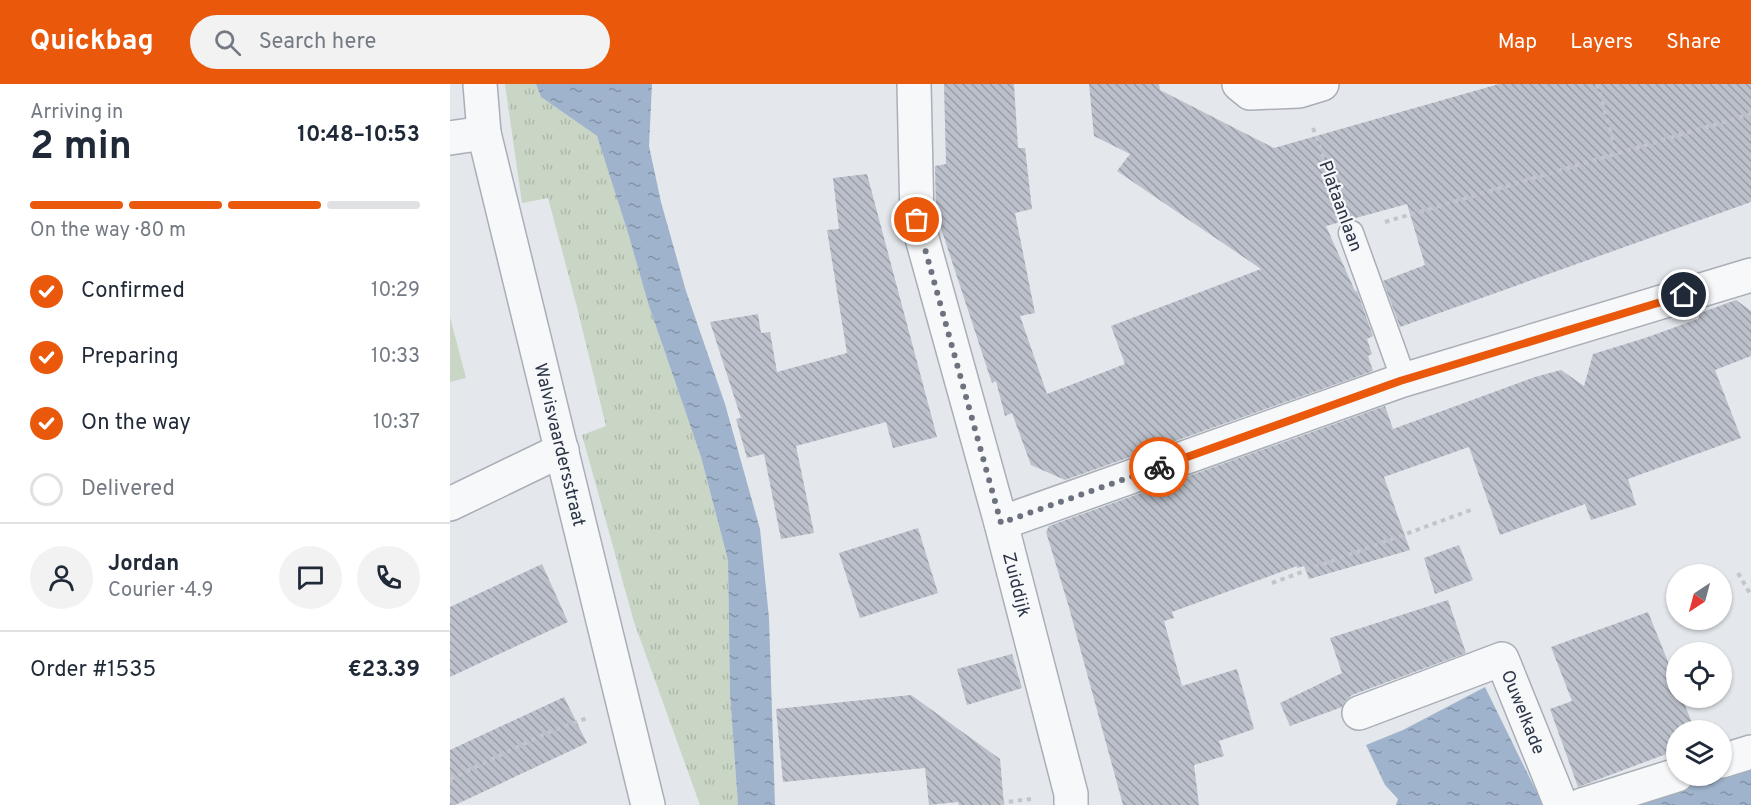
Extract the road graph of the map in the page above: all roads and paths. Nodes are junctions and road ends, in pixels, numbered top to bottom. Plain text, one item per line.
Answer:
1 (480, 84) edge
2 (914, 84) edge
3 (1239, 84) edge
4 (1597, 84) edge
5 (1311, 88) edge
6 (1751, 114) edge
7 (484, 133) junction
8 (450, 138) edge
9 (1617, 153) junction
10 (1351, 232) junction
11 (1751, 274) edge
12 (1404, 380) junction
13 (561, 450) junction
14 (450, 504) edge
15 (1471, 510) dead end
16 (1001, 523) junction
17 (1738, 573) dead end
18 (1272, 583) dead end
19 (1751, 595) edge
20 (623, 703) junction
21 (1359, 713) dead end
22 (1751, 752) edge
23 (1732, 758) edge
24 (1666, 778) edge
25 (450, 779) edge
26 (1071, 800) edge
27 (648, 805) edge
28 (982, 805) edge
29 (1561, 805) edge
30 (1582, 805) edge

1 - 7 street, Walvisvaardersstraat
2 - 16 street, Zuiddijk
3 - 5 street
4 - 9 path
5 - 10 path, Plataanlaan
6 - 9 path
7 - 8 street
7 - 13 street, Walvisvaardersstraat
9 - 10 path
10 - 12 lane, Plataanlaan
11 - 12 street
12 - 16 street
13 - 14 street
13 - 20 street, Walvisvaardersstraat
15 - 18 path
16 - 26 street, Zuiddijk
17 - 19 path
20 - 25 path
20 - 27 street, Walvisvaardersstraat
21 - 29 street, Ouwelkade
22 - 23 street
24 - 30 street
26 - 28 path

